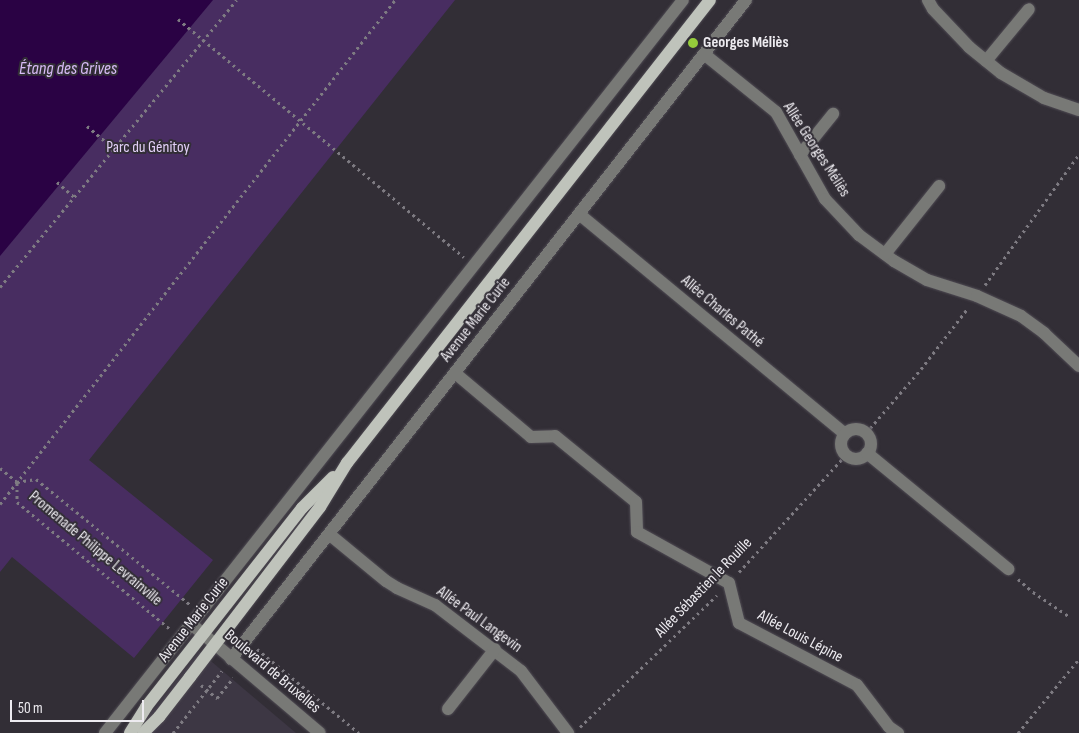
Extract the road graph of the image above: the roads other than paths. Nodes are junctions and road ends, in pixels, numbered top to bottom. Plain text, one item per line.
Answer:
1 (684, 0) edge
2 (710, 0) edge
3 (746, 0) edge
4 (928, 0) edge
5 (1029, 9) dead end
6 (704, 54) junction
7 (986, 62) junction
8 (1079, 110) edge
9 (833, 114) dead end
10 (800, 155) junction
11 (939, 186) dead end
12 (579, 214) junction
13 (885, 254) junction
14 (1079, 366) edge
15 (455, 373) junction
16 (845, 434) junction
17 (867, 453) junction
18 (347, 463) junction
19 (329, 534) junction
20 (1008, 569) road end
21 (191, 624) junction
22 (204, 635) junction
23 (215, 645) junction
24 (495, 649) junction
25 (231, 659) junction
26 (448, 710) dead end
27 (105, 733) edge
28 (130, 733) edge
29 (143, 733) edge
30 (320, 733) edge
31 (568, 733) edge
32 (898, 733) edge

1 - 21 street
2 - 18 main road, Avenue Marie Curie
3 - 6 street, Avenue Marie Curie
4 - 7 street
5 - 7 street
6 - 10 street, Allée Georges Méliès
6 - 12 street, Avenue Marie Curie
7 - 8 street
9 - 10 street
10 - 13 street, Allée Georges Méliès
11 - 13 street
12 - 15 street, Avenue Marie Curie
12 - 16 street, Allée Charles Pathé
13 - 14 street, Allée Georges Méliès
15 - 19 street, Avenue Marie Curie
15 - 32 street, Allée Louis Lépine
16 - 17 street
16 - 17 street
17 - 20 street
18 - 22 main road, Avenue Marie Curie
18 - 23 main road, Avenue Marie Curie
19 - 24 street, Allée Paul Langevin
19 - 25 street, Avenue Marie Curie
21 - 22 street, Boulevard de Bruxelles
21 - 27 street
22 - 23 street, Boulevard de Bruxelles
22 - 28 main road, Avenue Marie Curie
23 - 25 street, Boulevard de Bruxelles
23 - 29 main road, Avenue Marie Curie
24 - 26 street
24 - 31 street, Allée Paul Langevin
25 - 30 street, Boulevard de Bruxelles

